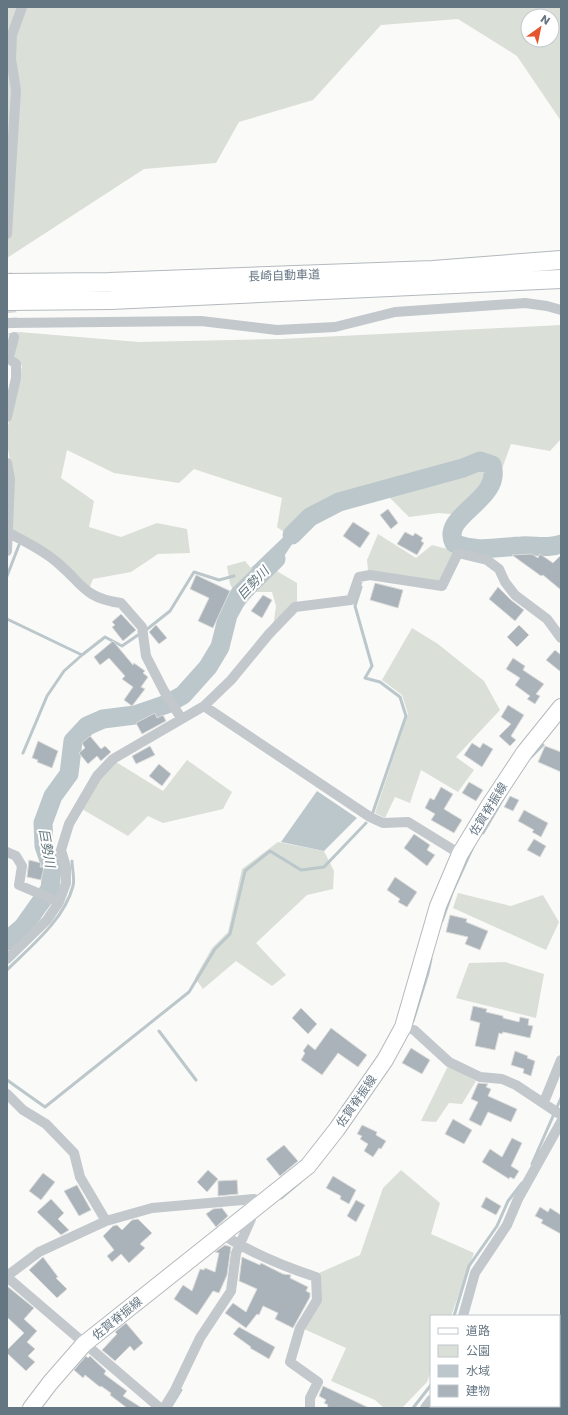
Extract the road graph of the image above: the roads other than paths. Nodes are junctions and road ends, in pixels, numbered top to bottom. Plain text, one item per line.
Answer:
1 (22, 7) edge
2 (9, 60) edge
3 (7, 234) edge
4 (561, 260) edge
5 (561, 279) edge
6 (7, 283) edge
7 (7, 301) edge
8 (561, 310) edge
9 (7, 323) edge
10 (14, 337) tunnel mouth
11 (8, 357) edge
12 (7, 417) edge
13 (7, 463) edge
14 (8, 532) edge
15 (7, 551) edge
16 (561, 638) edge
17 (204, 706) junction
18 (561, 707) edge
19 (179, 715) junction
20 (7, 852) edge
21 (460, 854) junction
22 (59, 902) junction
23 (7, 960) edge
24 (403, 1027) junction
25 (561, 1060) edge
26 (7, 1094) edge
27 (547, 1104) junction
28 (561, 1114) edge
29 (561, 1122) edge
30 (263, 1202) junction
31 (250, 1212) junction
32 (106, 1221) junction
33 (222, 1234) junction
34 (239, 1246) junction
35 (7, 1276) edge
36 (463, 1315) edge
37 (84, 1344) junction
38 (31, 1408) edge
39 (160, 1408) edge
40 (164, 1408) edge
41 (310, 1408) edge

1 - 2 street
2 - 3 street
4 - 6 highway, 長崎自動車道
5 - 7 highway, 長崎自動車道
8 - 9 street
10 - 11 street
11 - 12 street
13 - 14 street
14 - 15 street
14 - 19 street
16 - 17 street
17 - 19 street
17 - 21 street
18 - 21 main road, 佐賀脊振線
19 - 22 street
20 - 22 street
21 - 24 main road, 佐賀脊振線
22 - 23 street
24 - 27 street
24 - 30 main road, 佐賀脊振線
25 - 27 street
26 - 32 street
27 - 28 street
29 - 36 street
30 - 31 main road, 佐賀脊振線
30 - 32 street
31 - 33 main road, 佐賀脊振線
31 - 34 street
32 - 35 street
33 - 34 street
33 - 37 main road, 佐賀脊振線
34 - 40 street
34 - 41 street
35 - 37 street
37 - 38 main road, 佐賀脊振線
37 - 39 street

